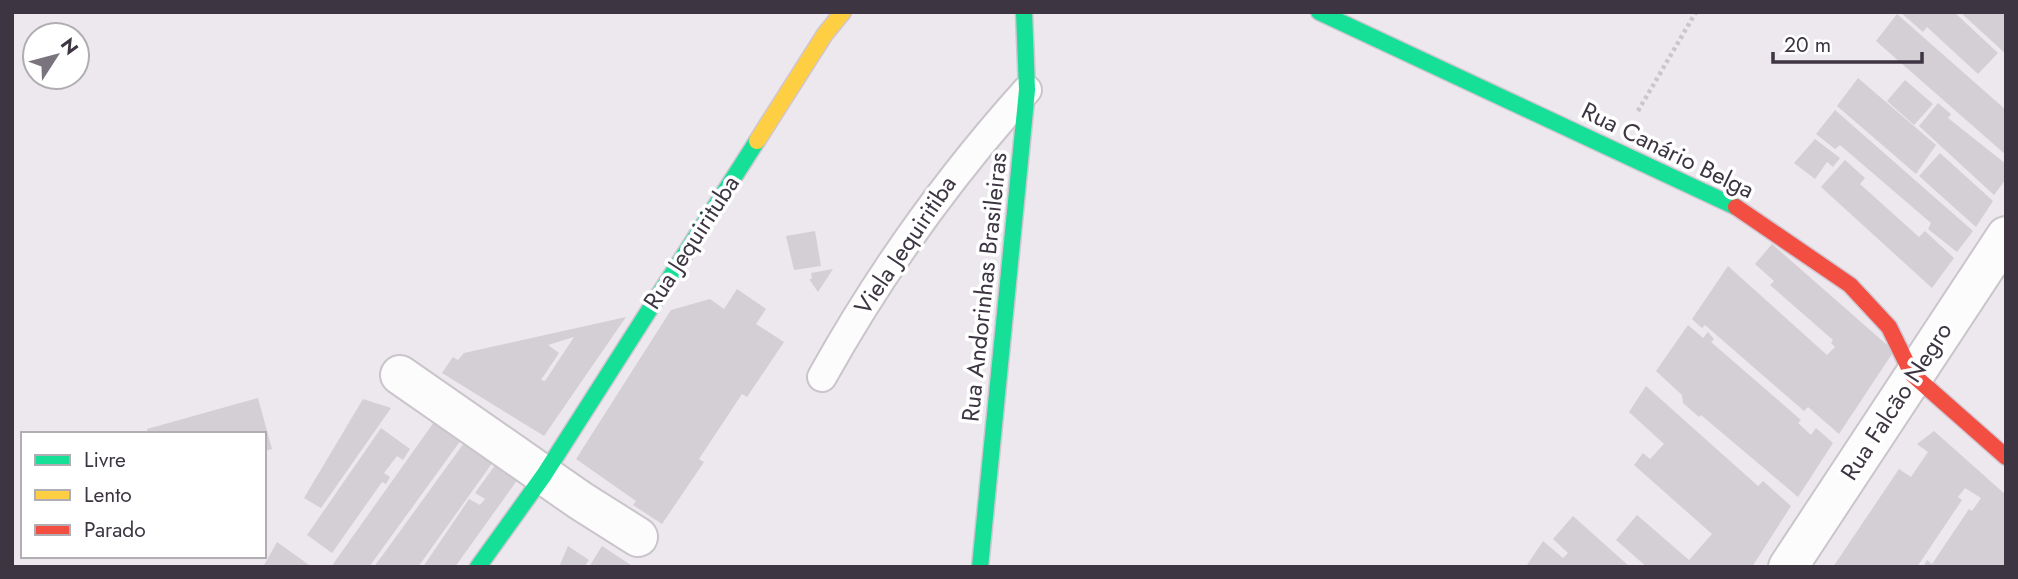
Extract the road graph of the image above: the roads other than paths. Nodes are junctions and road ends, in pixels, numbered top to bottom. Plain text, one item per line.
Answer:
1 (843, 12) edge
2 (1024, 12) edge
3 (1319, 12) edge
4 (1027, 90) junction
5 (2006, 236) edge
6 (1912, 374) junction
7 (400, 375) dead end
8 (822, 377) dead end
9 (2006, 457) edge
10 (544, 475) junction
11 (638, 537) dead end
12 (478, 567) edge
13 (980, 567) edge
14 (1787, 567) edge

1 - 10 street, Rua Jequirituba
2 - 4 street, Rua Andorinhas Brasileiras
3 - 6 street, Rua Canário Belga
4 - 8 lane, Viela Jequiritiba
4 - 13 street, Rua Andorinhas Brasileiras
5 - 6 street, Rua Falcão Negro
6 - 9 street, Rua Canário Belga
6 - 14 street, Rua Falcão Negro
7 - 10 street
10 - 11 street
10 - 12 street, Rua Jequirituba

